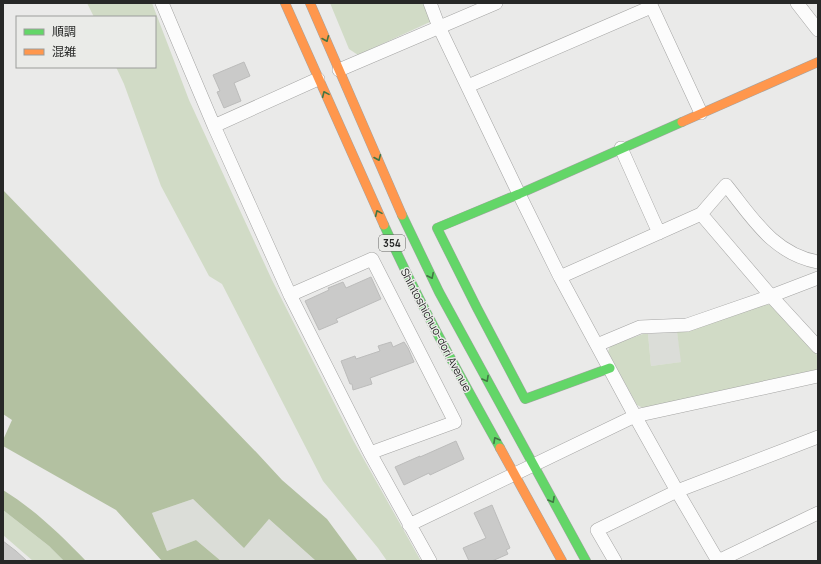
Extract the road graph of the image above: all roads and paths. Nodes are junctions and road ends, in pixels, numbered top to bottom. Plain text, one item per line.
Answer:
1 (162, 3) edge
2 (285, 3) edge
3 (310, 3) edge
4 (430, 3) edge
5 (496, 3) edge
6 (797, 3) edge
7 (650, 5) edge
8 (439, 27) junction
9 (818, 30) edge
10 (818, 62) edge
11 (339, 70) junction
12 (318, 79) junction
13 (468, 86) junction
14 (701, 113) junction
15 (214, 126) junction
16 (621, 148) junction
17 (519, 194) junction
18 (702, 214) junction
19 (659, 233) junction
20 (818, 262) edge
21 (560, 277) junction
22 (818, 278) edge
23 (290, 295) junction
24 (771, 296) junction
25 (597, 345) junction
26 (818, 347) edge
27 (610, 368) junction
28 (818, 376) edge
29 (636, 416) junction
30 (818, 437) edge
31 (370, 454) junction
32 (533, 466) junction
33 (514, 475) junction
34 (677, 491) junction
35 (818, 513) edge
36 (409, 525) junction
37 (430, 561) edge
38 (562, 561) edge
39 (586, 561) edge
40 (615, 561) edge
41 (718, 561) edge

1 - 15 street
2 - 12 main road, Shintoshichuo-dori Avenue / 354
3 -> 11 main road, Shintoshichuo-dori Avenue / 354
4 - 8 street
5 - 8 street
6 - 9 street
7 - 13 street
7 - 14 street
8 - 11 street
8 - 13 street
10 - 14 main road
11 -> 32 main road, Shintoshichuo-dori Avenue / 354
12 - 15 street
33 -> 12 main road, Shintoshichuo-dori Avenue / 354
13 - 17 street
14 - 16 main road
15 - 23 street
16 - 17 main road
16 - 19 street
17 - 21 street
17 - 27 main road
18 - 19 street
18 - 20 street
18 - 24 street
19 - 21 street
21 - 25 street
22 - 24 street
23 - 31 street
23 - 31 street
24 - 25 street
24 - 26 street
25 - 27 street
27 - 29 street
28 - 29 street
29 - 32 street
29 - 34 street
30 - 34 street
31 - 36 street
32 - 33 street
32 -> 39 main road, Shintoshichuo-dori Avenue / 354
33 - 36 street
33 - 38 main road, Shintoshichuo-dori Avenue / 354
34 - 40 street
34 - 41 street
35 - 41 street
36 - 37 street

